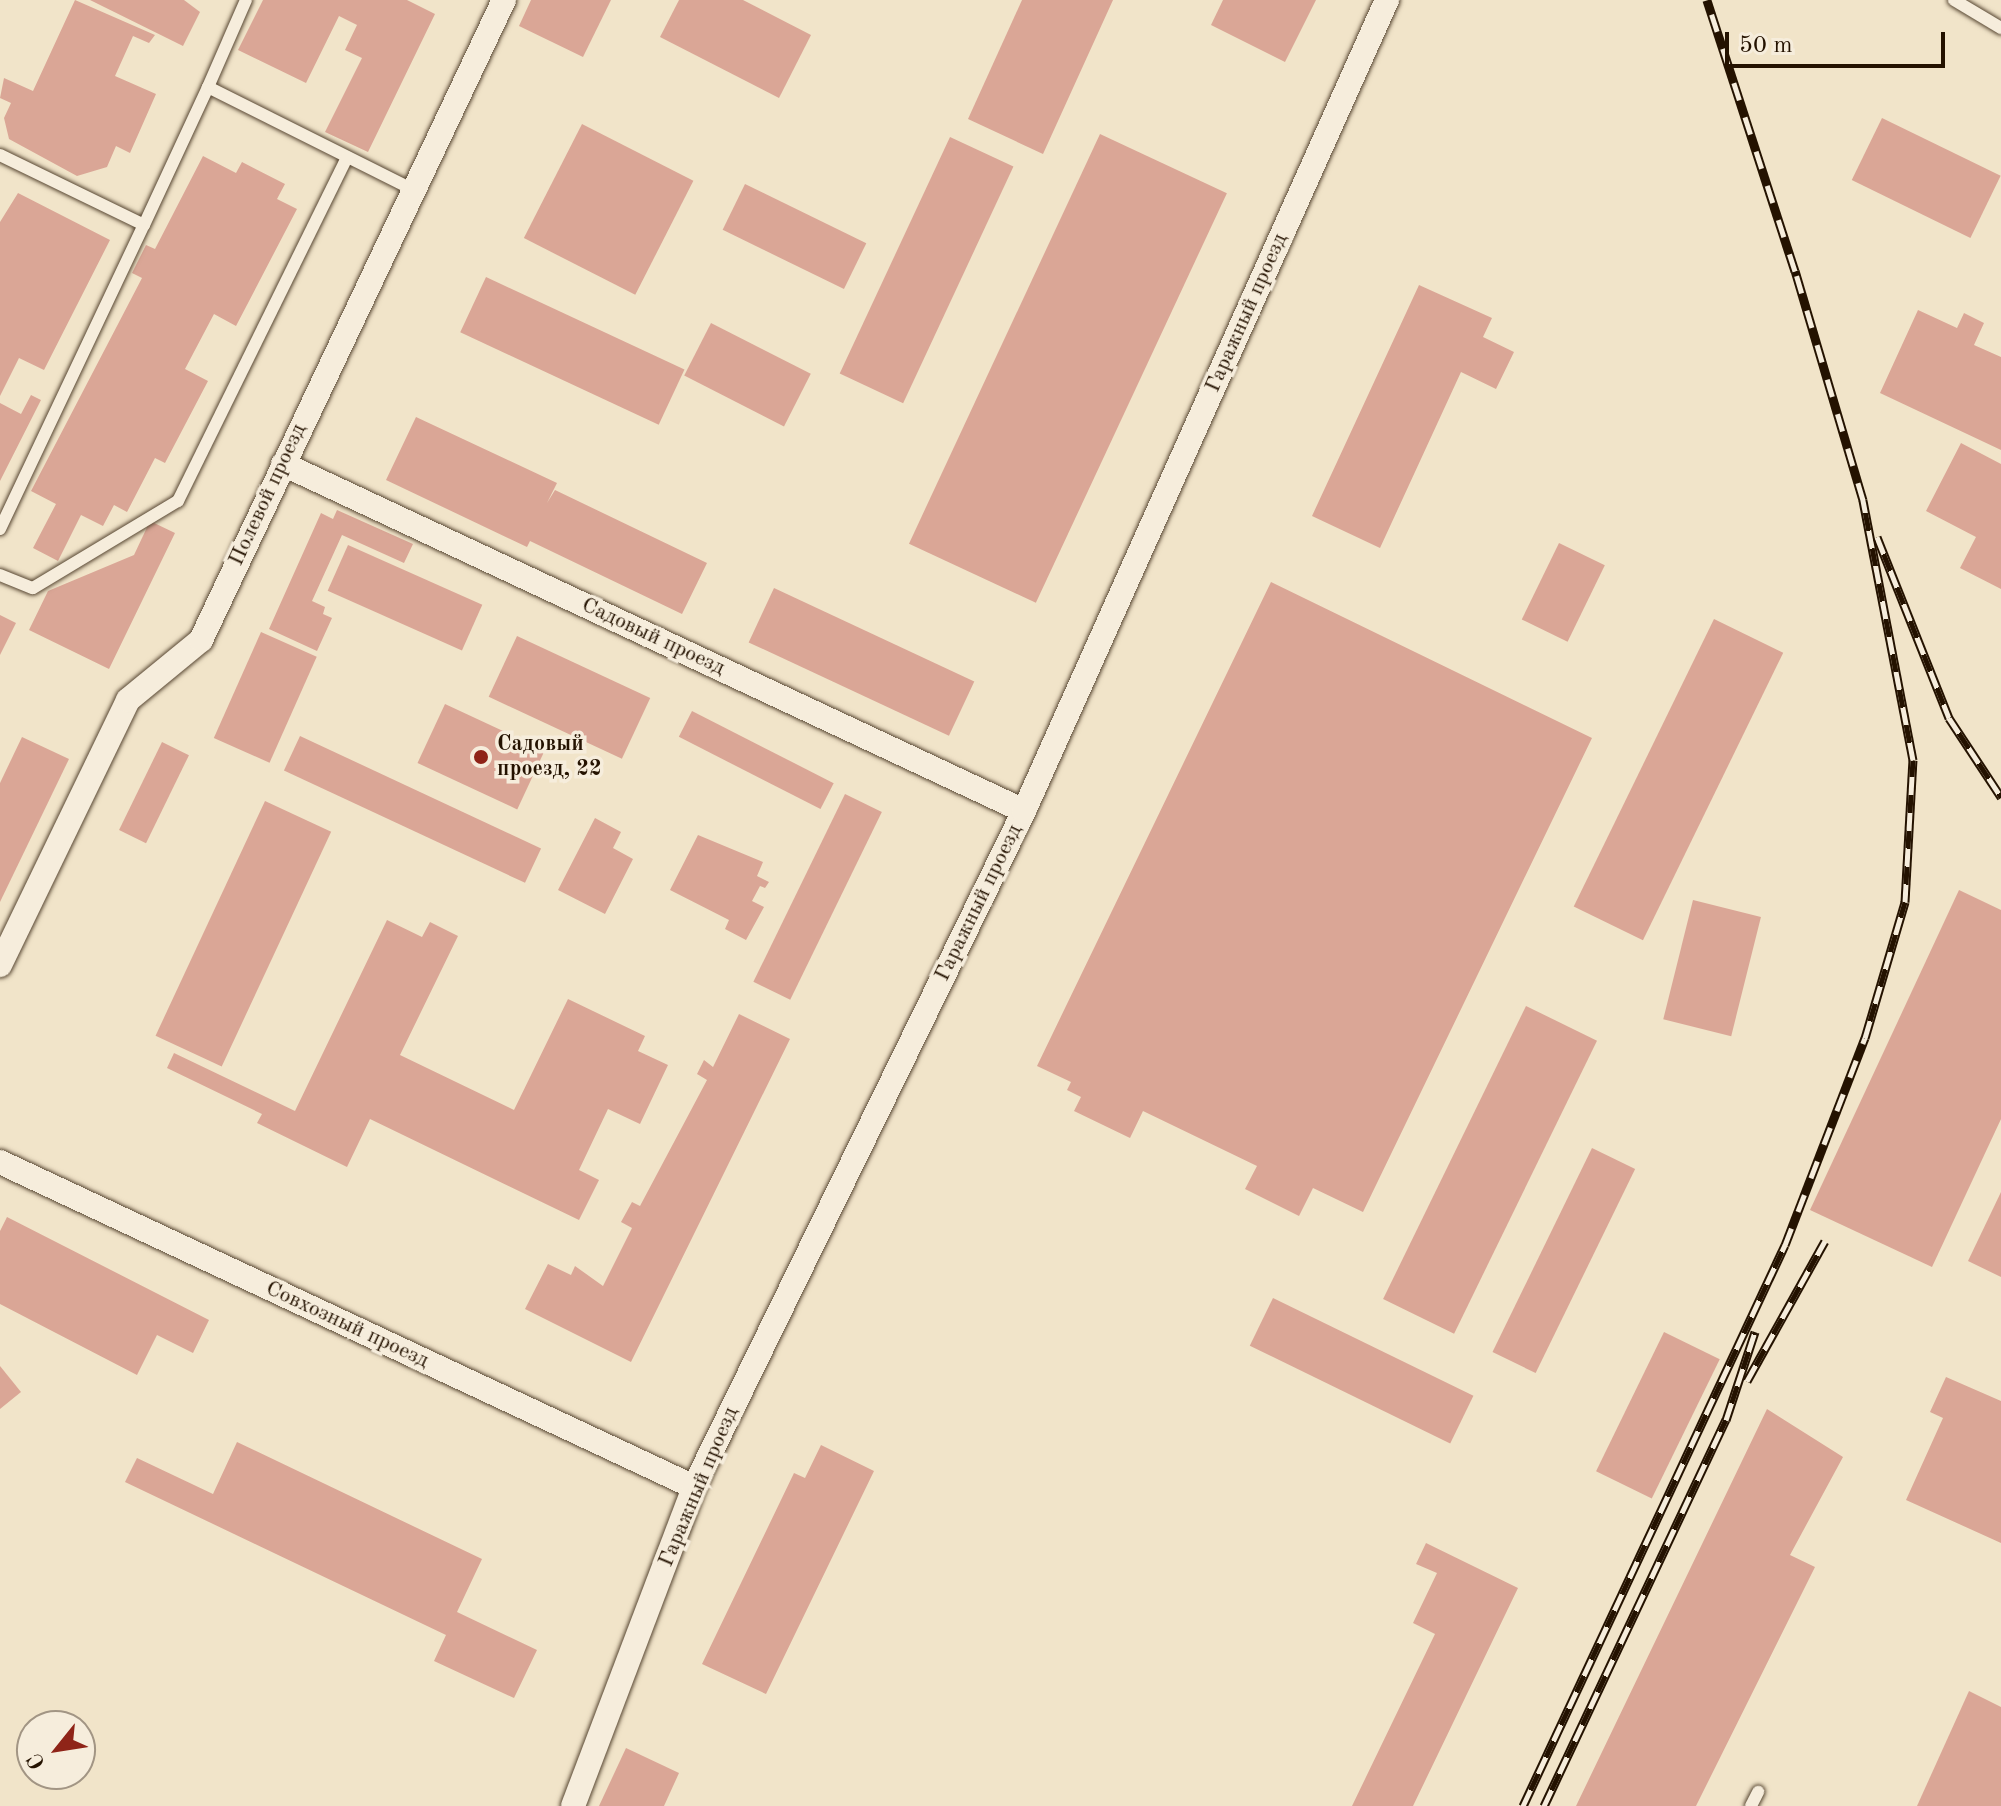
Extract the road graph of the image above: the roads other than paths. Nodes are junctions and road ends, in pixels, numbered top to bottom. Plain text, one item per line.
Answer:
1 (246, 0) edge
2 (504, 0) edge
3 (1387, 0) edge
4 (1954, 0) edge
5 (2001, 28) edge
6 (208, 87) junction
7 (0, 155) edge
8 (347, 157) junction
9 (414, 190) junction
10 (144, 225) junction
11 (283, 464) junction
12 (0, 529) edge
13 (0, 575) edge
14 (1024, 811) junction
15 (0, 965) edge
16 (0, 1162) edge
17 (694, 1487) junction
18 (1758, 1792) dead end
19 (573, 1806) edge
20 (1751, 1806) edge

1 - 6 lane
2 - 9 street, Полевой проезд
3 - 14 street, Гаражный проезд
4 - 5 lane
6 - 8 lane
6 - 10 lane
7 - 10 lane
8 - 9 lane
8 - 13 lane
9 - 11 street, Полевой проезд
10 - 12 lane
11 - 14 street, Садовый проезд
11 - 15 street, Полевой проезд
14 - 17 street, Гаражный проезд
16 - 17 street, Совхозный проезд
17 - 19 street, Гаражный проезд
18 - 20 lane

